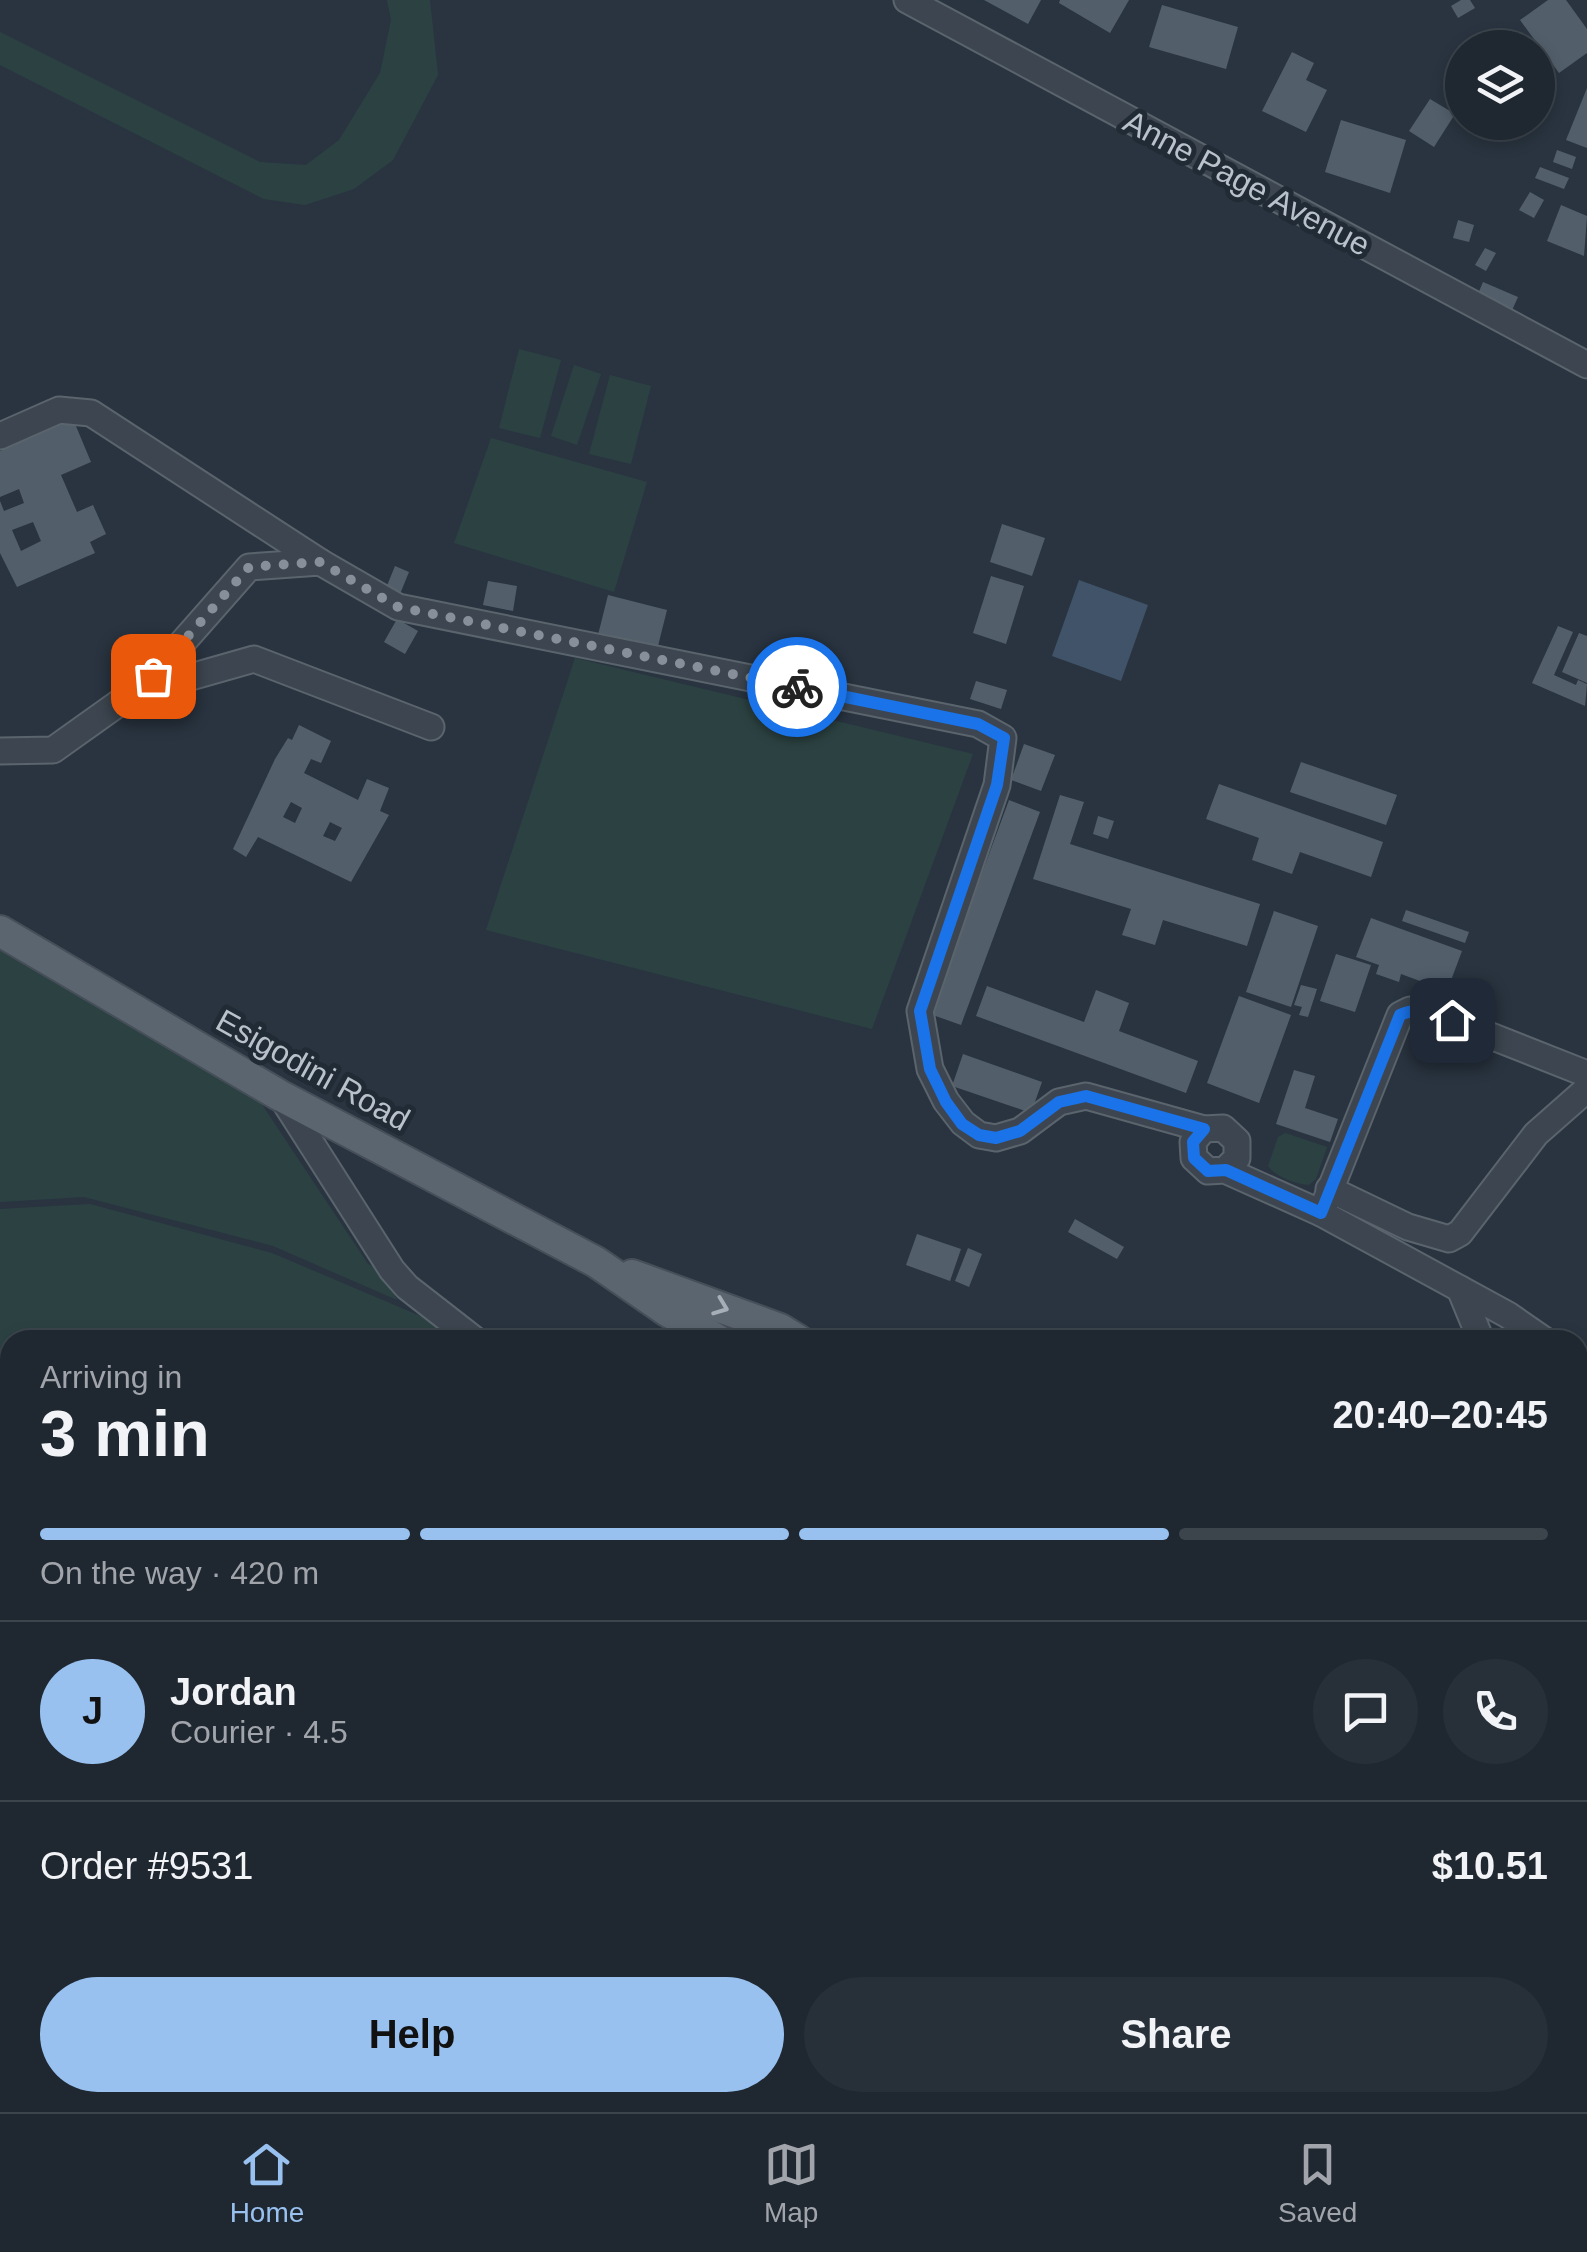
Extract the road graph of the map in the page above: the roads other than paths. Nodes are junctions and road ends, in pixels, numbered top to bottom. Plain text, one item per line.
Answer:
1 (908, 0) edge
2 (1587, 365) edge
3 (0, 436) edge
4 (320, 562) junction
5 (133, 693) junction
6 (431, 727) dead end
7 (0, 751) edge
8 (0, 932) edge
9 (1587, 1074) edge
10 (1587, 1089) edge
11 (280, 1095) junction
12 (1325, 1201) junction
13 (596, 1262) junction
14 (1460, 1288) junction
15 (462, 1330) edge
16 (700, 1330) edge
17 (777, 1330) edge
18 (1476, 1330) edge
19 (1528, 1330) edge

1 - 2 street, Anne Page Avenue
3 - 4 street
4 - 5 street
4 - 12 street
5 - 6 street
5 - 7 street
8 - 11 main road, Esigodini Road
9 - 12 street
10 - 12 street
11 - 13 main road, Esigodini Road
11 - 15 street
12 - 14 street
13 - 16 main road, Esigodini Road
13 -> 17 main road, Esigodini Road
14 - 18 street
14 - 19 street

